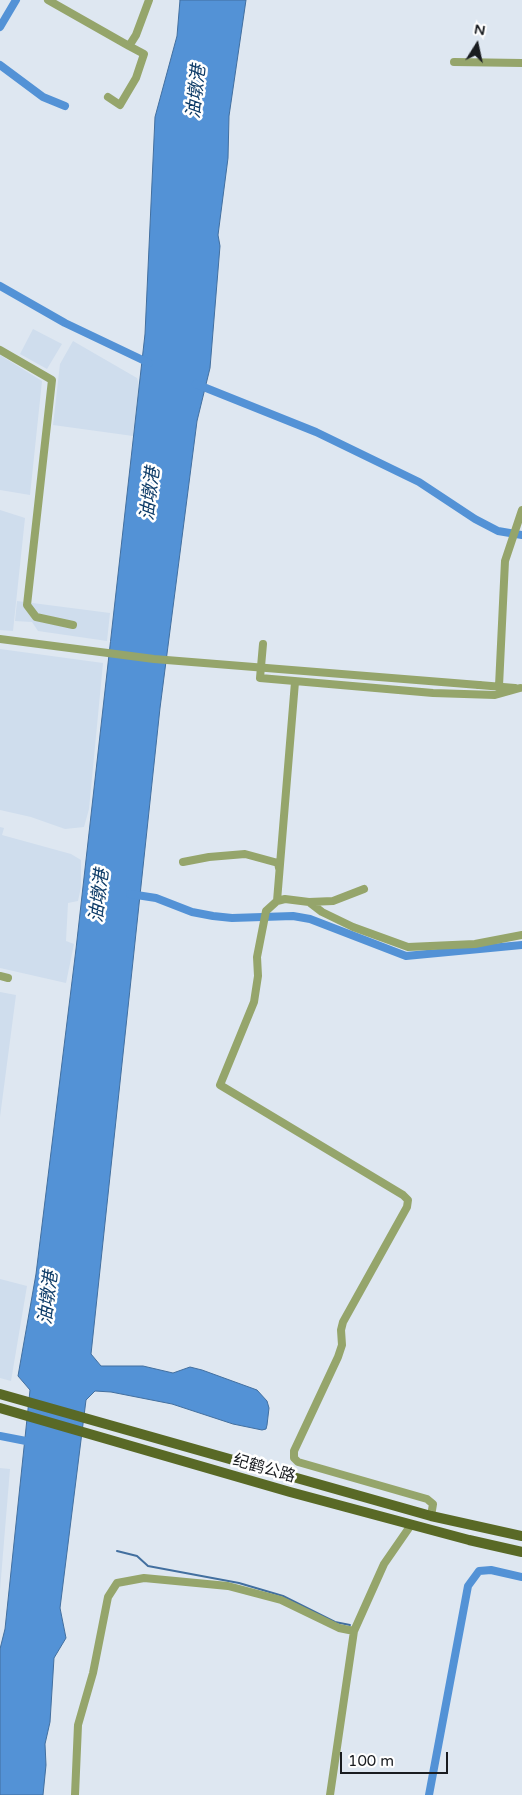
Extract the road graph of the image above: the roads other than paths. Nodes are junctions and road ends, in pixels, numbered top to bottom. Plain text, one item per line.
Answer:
1 (48, 0) edge
2 (149, 0) edge
3 (129, 46) junction
4 (454, 62) dead end
5 (522, 63) edge
6 (108, 97) dead end
7 (0, 350) edge
8 (522, 510) edge
9 (73, 625) dead end
10 (0, 639) edge
11 (263, 644) dead end
12 (295, 682) junction
13 (498, 686) junction
14 (521, 689) edge
15 (183, 862) dead end
16 (279, 868) junction
17 (364, 889) dead end
18 (277, 901) junction
19 (309, 902) junction
20 (522, 935) edge
21 (0, 1394) edge
22 (0, 1408) edge
23 (431, 1516) junction
24 (411, 1525) junction
25 (522, 1536) edge
26 (522, 1552) edge
27 (354, 1632) junction
28 (76, 1795) edge
29 (330, 1795) edge

1 - 3 street
2 - 3 street
3 - 6 street
4 - 5 street
7 - 9 street
8 - 13 street
10 - 13 street, bridge
11 - 12 street
12 - 14 street
12 - 16 street
13 - 14 street
15 - 16 street
16 - 18 street
17 - 19 street
18 - 19 street
18 - 23 street
19 - 20 street
21 - 23 main road, 纪鹤公路
22 - 24 main road, 纪鹤公路
23 - 25 main road, 纪鹤公路
24 - 26 main road, 纪鹤公路
24 - 27 street
27 - 28 street
27 - 29 street

